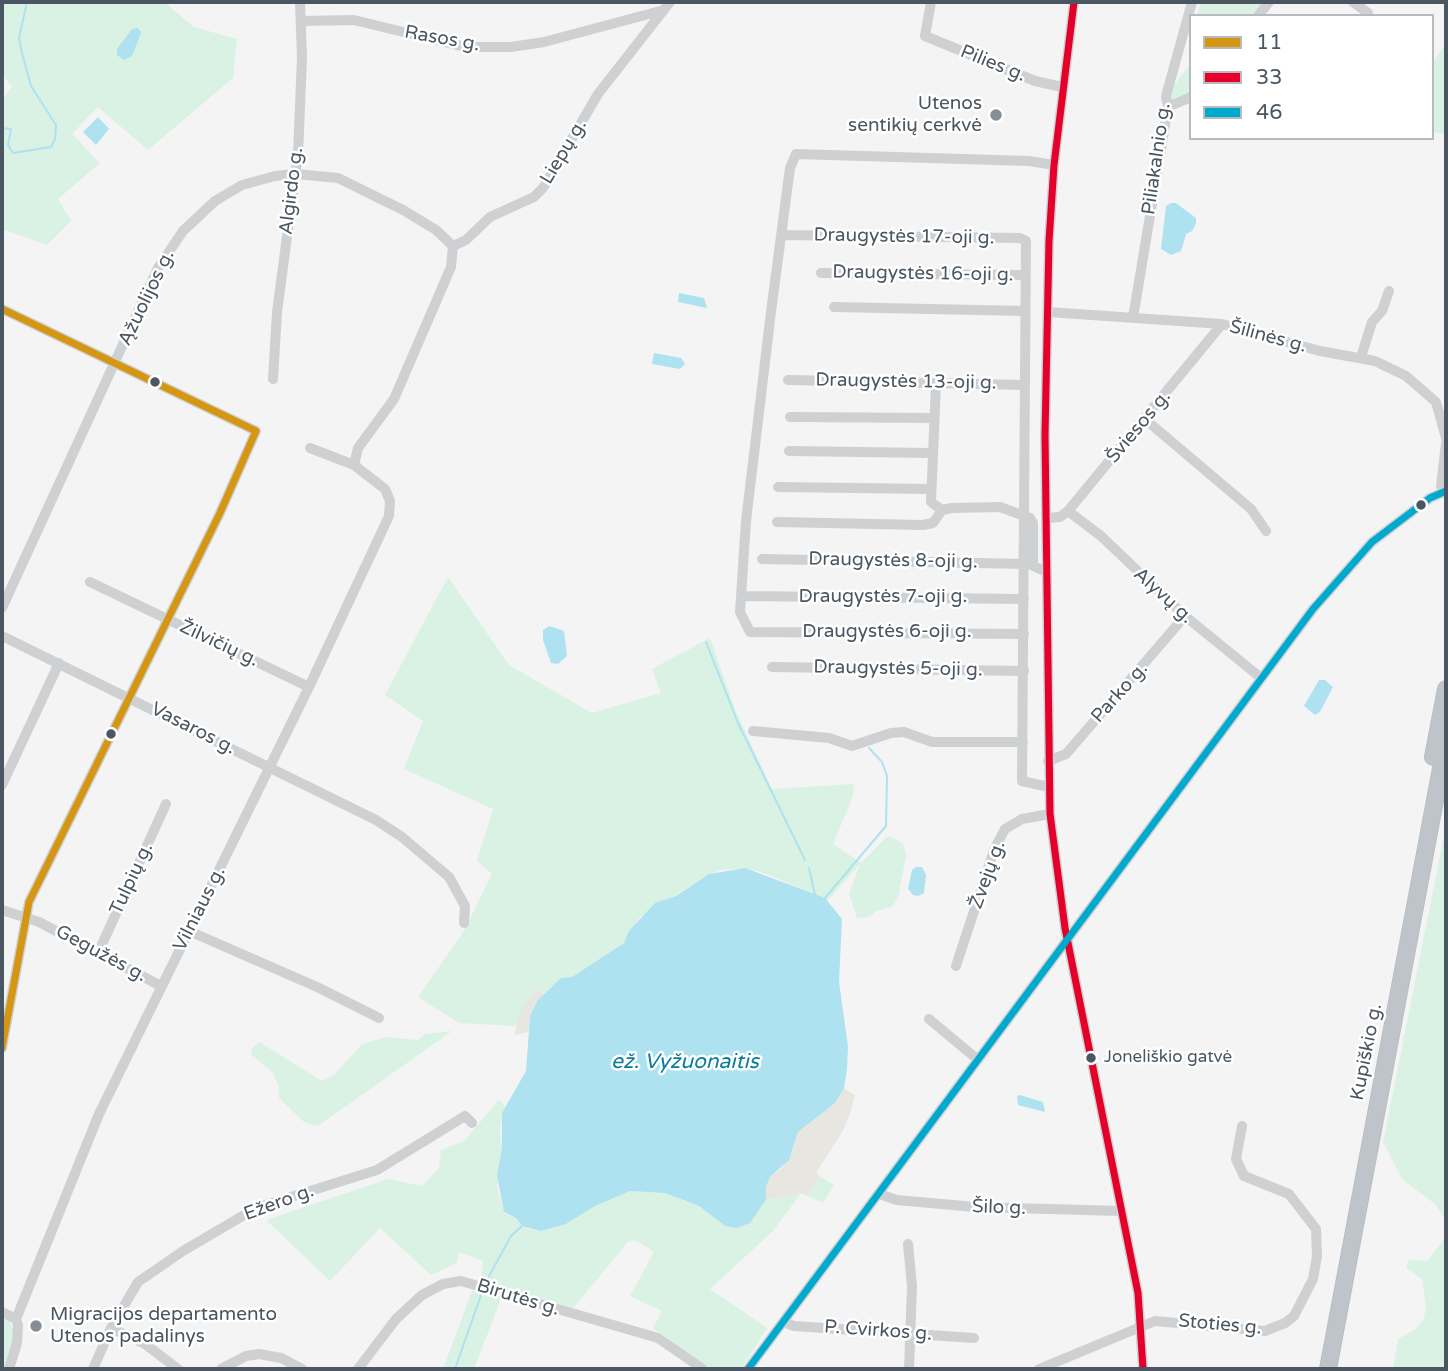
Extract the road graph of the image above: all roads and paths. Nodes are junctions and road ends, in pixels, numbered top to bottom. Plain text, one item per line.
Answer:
1 (300, 2) edge
2 (931, 2) edge
3 (1074, 2) edge
4 (1192, 2) edge
5 (1353, 2) edge
6 (667, 6) edge
7 (1368, 13) dead end
8 (301, 21) junction
9 (1062, 87) junction
10 (1189, 98) edge
11 (1168, 107) junction
12 (1054, 165) junction
13 (296, 174) junction
14 (782, 235) junction
15 (453, 246) junction
16 (821, 273) dead end
17 (1025, 275) junction
18 (1389, 291) dead end
19 (834, 307) dead end
20 (2, 309) edge
21 (1025, 311) junction
22 (1048, 312) junction
23 (1133, 318) junction
24 (1223, 324) junction
25 (1361, 357) junction
26 (114, 364) junction
27 (273, 379) dead end
28 (788, 380) dead end
29 (936, 383) junction
30 (1024, 384) junction
31 (790, 417) dead end
32 (933, 418) junction
33 (1146, 420) junction
34 (1446, 441) edge
35 (310, 449) dead end
36 (789, 452) dead end
37 (931, 453) junction
38 (1446, 453) edge
39 (1446, 459) edge
40 (354, 465) junction
41 (778, 486) dead end
42 (1445, 487) edge
43 (931, 489) junction
44 (942, 510) junction
45 (1068, 511) junction
46 (1024, 514) junction
47 (1047, 518) junction
48 (777, 522) dead end
49 (1266, 531) dead end
50 (762, 559) dead end
51 (1029, 564) junction
52 (1047, 572) junction
53 (90, 582) dead end
54 (741, 596) junction
55 (1024, 598) junction
56 (2, 608) edge
57 (1185, 616) junction
58 (167, 619) junction
59 (1024, 634) junction
60 (2, 636) edge
61 (59, 663) junction
62 (772, 667) dead end
63 (1024, 671) junction
64 (1261, 678) junction
65 (309, 687) junction
66 (1446, 689) edge
67 (130, 697) junction
68 (753, 731) dead end
69 (1023, 742) junction
70 (1446, 743) edge
71 (1048, 761) junction
72 (270, 768) junction
73 (2, 785) edge
74 (1049, 787) junction
75 (166, 804) dead end
76 (1050, 814) junction
77 (2, 910) edge
78 (25, 916) junction
79 (464, 923) dead end
80 (189, 931) junction
81 (1067, 940) junction
82 (98, 953) junction
83 (956, 966) dead end
84 (161, 986) junction
85 (379, 1018) dead end
86 (929, 1019) dead end
87 (2, 1048) edge
88 (977, 1059) junction
89 (472, 1123) dead end
90 (1242, 1126) dead end
91 (1367, 1162) junction
92 (879, 1194) junction
93 (1121, 1211) junction
94 (908, 1244) dead end
95 (2, 1312) edge
96 (16, 1319) junction
97 (783, 1322) junction
98 (1142, 1324) junction
99 (111, 1328) junction
100 (909, 1333) junction
101 (974, 1338) dead end
102 (9, 1369) edge
103 (93, 1369) edge
104 (178, 1369) edge
105 (221, 1369) edge
106 (302, 1369) edge
107 (358, 1369) edge
108 (703, 1369) edge
109 (747, 1369) edge
110 (909, 1369) edge
111 (1039, 1369) edge
112 (1143, 1369) edge
113 (1328, 1369) edge

1 - 8 street, Algirdo g.
2 - 9 street, Pilies g.
3 - 9 street
4 - 11 street, Piliakalnio g.
5 - 7 street
6 - 8 street, Rasos g.
6 - 15 street, Liepų g.
8 - 13 street, Algirdo g.
9 - 12 street
10 - 11 street
11 - 23 street, Piliakalnio g.
12 - 14 street
12 - 22 street
13 - 15 street, Ąžuolijos g.
13 - 26 street, Ąžuolijos g.
13 - 27 street, Algirdo g.
14 - 17 street, Draugystės 17-oji g.
14 - 54 street
15 - 40 street
16 - 17 street, Draugystės 16-oji g.
17 - 21 street
18 - 25 street
19 - 21 street
20 - 26 street
21 - 30 street
22 - 23 street, Šilinės g.
22 - 47 street
23 - 24 street, Šilinės g.
24 - 25 street, Šilinės g.
24 - 33 street, Šviesos g.
25 - 34 street, Šilinės g.
26 - 56 street, Ąžuolijos g.
26 - 58 street
28 - 29 street, Draugystės 13-oji g.
29 - 30 street, Draugystės 13-oji g.
29 - 32 street
30 - 46 street
31 - 32 street
32 - 37 street
33 - 45 street, Šviesos g.
33 - 49 street
34 - 38 street, Šilinės g.
35 - 40 street
36 - 37 street
37 - 43 street
38 - 39 street, Šilinės g.
38 - 42 street, Šilinės g.
40 - 65 street, Vilniaus g.
41 - 43 street
42 - 64 street
43 - 44 street
44 - 46 street
44 - 48 street
45 - 47 street
45 - 57 street, Alyvų g.
46 - 51 street
47 - 52 street
50 - 51 street, Draugystės 8-oji g.
51 - 52 street
51 - 55 street
52 - 71 street
53 - 58 street, Žilvičių g.
54 - 55 street, Draugystės 7-oji g.
54 - 59 street, Draugystės 6-oji g.
55 - 59 street
57 - 64 street, Alyvų g.
57 - 71 street, Parko g.
58 - 65 street, Žilvičių g.
58 - 67 street
59 - 63 street
60 - 61 street, Vasaros g.
61 - 67 street, Vasaros g.
61 - 73 street
62 - 63 street, Draugystės 5-oji g.
63 - 69 street
64 - 81 street
65 - 72 street, Vilniaus g.
66 - 91 highway
67 - 72 street, Vasaros g.
67 - 78 street
68 - 69 street
69 - 74 street
70 - 91 highway, Kupiškio g.
71 - 74 street
72 - 79 street, Vasaros g.
72 - 80 street, Vilniaus g.
74 - 76 street
75 - 82 street, Tulpių g.
76 - 81 street
76 - 83 street, Žvejų g.
77 - 78 street, Gegužės g.
78 - 82 street, Gegužės g.
78 - 87 street
80 - 84 street, Vilniaus g.
80 - 85 street
81 - 88 street
81 - 93 street
82 - 84 street, Gegužės g.
84 - 96 street, Vilniaus g.
86 - 88 street
88 - 92 street
89 - 99 street, Ežero g.
90 - 98 street, Stoties g.
91 - 113 highway, Kupiškio g.
92 - 93 street, Šilo g.
92 - 97 street
93 - 98 street
94 - 100 street
95 - 96 street
96 - 102 street, Vilniaus g.
97 - 100 street, P. Cvirkos g.
97 - 109 street
98 - 111 street, Stoties g.
98 - 112 street
99 - 103 street, Ežero g.
99 - 104 street
100 - 101 street, P. Cvirkos g.
100 - 110 street
105 - 106 street
107 - 108 street, Birutės g.

